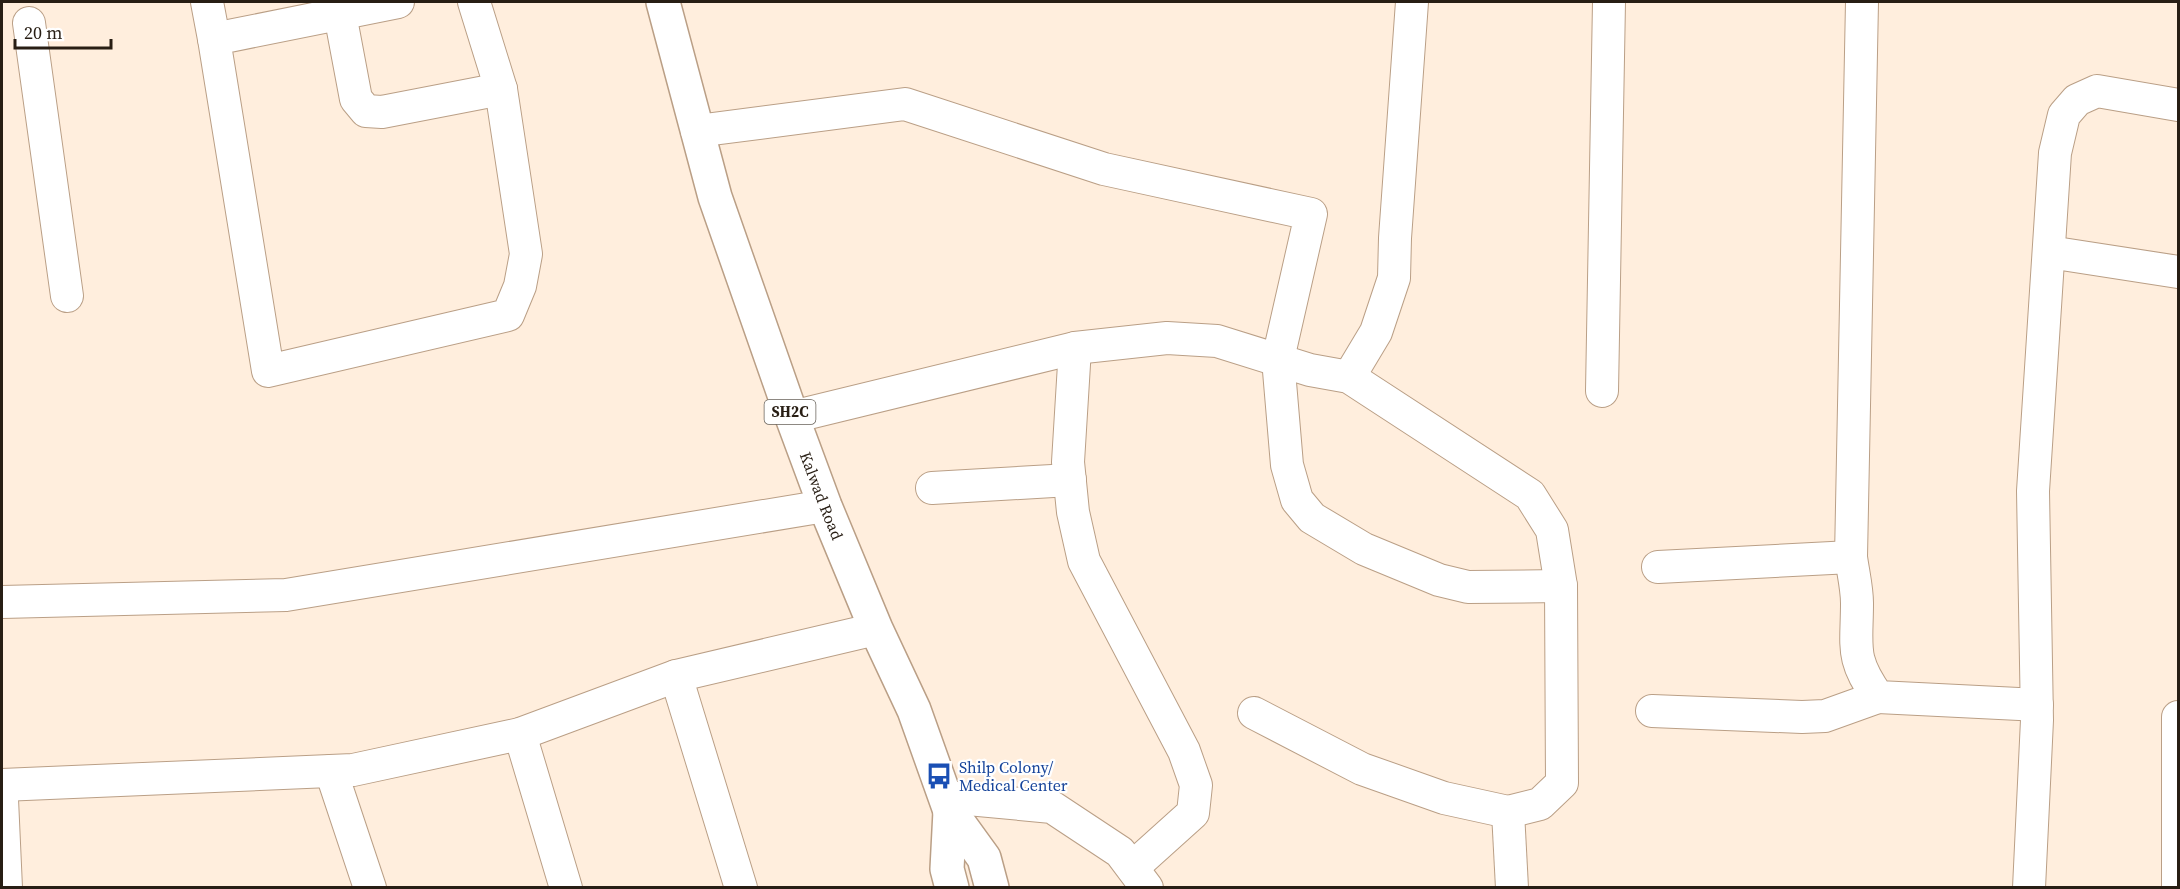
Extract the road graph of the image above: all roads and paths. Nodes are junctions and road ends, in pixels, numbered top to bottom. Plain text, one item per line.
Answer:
1 (207, 2) edge
2 (398, 2) edge
3 (474, 2) edge
4 (663, 2) edge
5 (1412, 2) edge
6 (1609, 2) edge
7 (1862, 2) edge
8 (340, 14) junction
9 (19, 16) edge
10 (214, 39) junction
11 (501, 89) junction
12 (2178, 105) edge
13 (697, 131) junction
14 (2049, 252) junction
15 (2178, 272) edge
16 (67, 296) dead end
17 (1075, 348) junction
18 (1278, 359) junction
19 (1349, 377) junction
20 (1602, 391) dead end
21 (792, 417) junction
22 (1070, 480) junction
23 (932, 488) dead end
24 (825, 506) junction
25 (1851, 556) junction
26 (1658, 567) dead end
27 (1562, 586) junction
28 (2, 602) edge
29 (876, 629) junction
30 (676, 676) junction
31 (1878, 697) junction
32 (2037, 705) junction
33 (1652, 711) dead end
34 (1254, 713) dead end
35 (2178, 717) edge
36 (520, 734) junction
37 (331, 771) junction
38 (2, 785) edge
39 (2, 799) edge
40 (948, 804) junction
41 (1508, 812) junction
42 (1140, 877) edge
43 (6, 888) edge
44 (370, 888) edge
45 (566, 888) edge
46 (741, 888) edge
47 (952, 888) edge
48 (992, 888) edge
49 (1512, 888) edge
50 (2029, 888) edge
51 (2178, 888) edge

1 - 10 street
2 - 8 street
3 - 11 street
4 - 13 main road, Kalwad Road / SH2C
5 - 19 street
6 - 20 street
7 - 25 street
8 - 10 street
8 - 11 street
9 - 16 street
10 - 11 street
12 - 14 street
13 - 18 street
13 - 21 main road, Kalwad Road / SH2C
14 - 15 street
14 - 32 street
17 - 18 street
17 - 21 street
17 - 22 street
18 - 19 street
18 - 27 street
19 - 27 street
21 - 24 main road, Kalwad Road / SH2C
22 - 23 street
22 - 42 street
24 - 28 street
24 - 29 main road, Kalwad Road / SH2C
25 - 26 street
25 - 31 street
27 - 41 street
29 - 30 street
29 - 40 main road, Kalwad Road / SH2C
30 - 36 street
30 - 46 street
31 - 32 street
31 - 33 street
32 - 50 street
34 - 41 street
35 - 51 street
36 - 37 street
36 - 45 street
37 - 38 street
37 - 44 street
39 - 43 street
40 - 42 street
40 - 47 main road, Kalwad Road / SH2C
40 - 48 main road, Kalwad Road / SH2C
41 - 49 street

